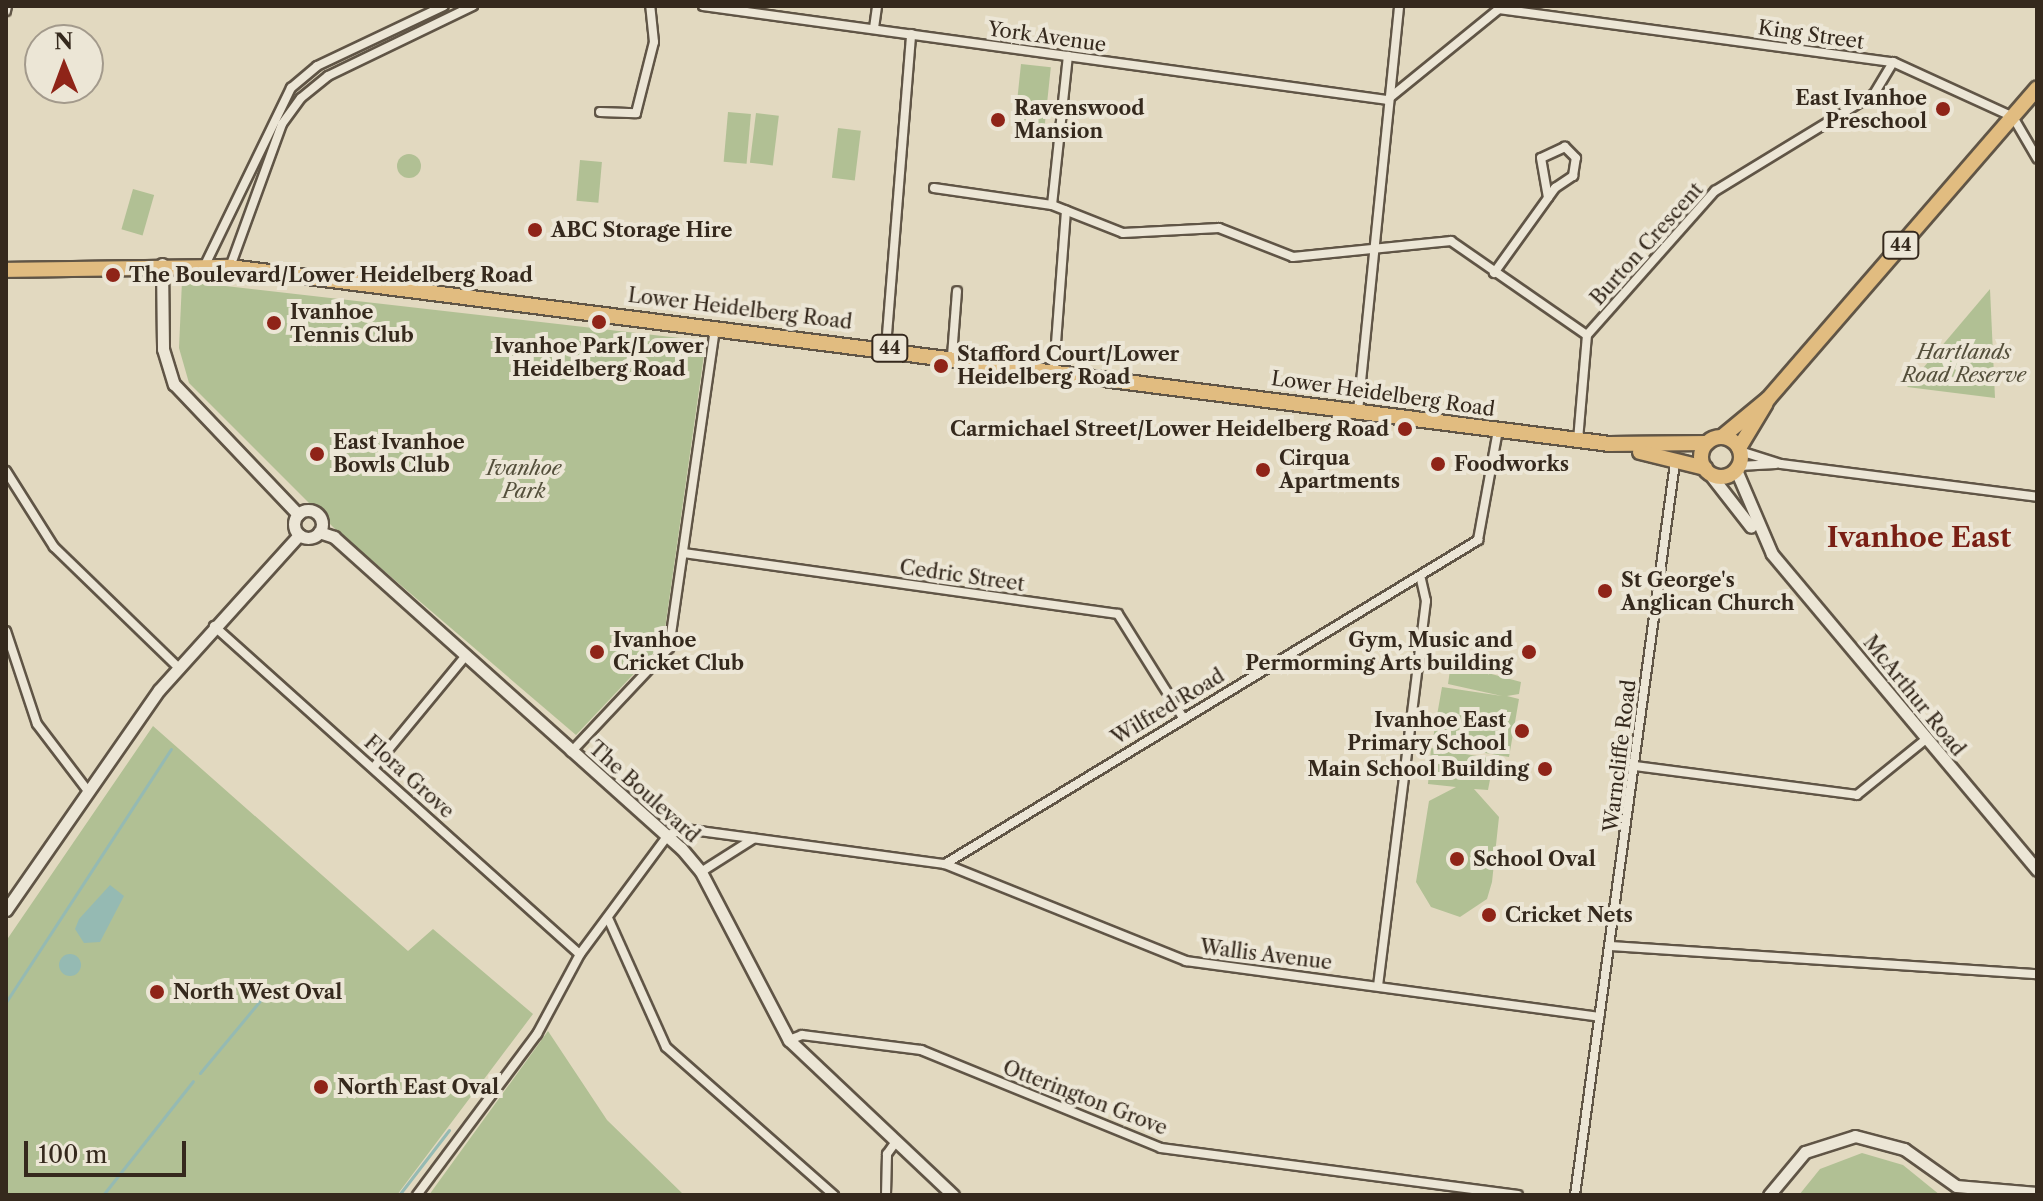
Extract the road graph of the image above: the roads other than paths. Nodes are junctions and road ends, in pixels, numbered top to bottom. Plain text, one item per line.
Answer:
1 (444, 6) edge
2 (473, 6) edge
3 (650, 6) edge
4 (703, 6) edge
5 (877, 6) edge
6 (1399, 6) edge
7 (1499, 8) edge
8 (874, 28) junction
9 (911, 34) junction
10 (1068, 56) junction
11 (1893, 62) junction
12 (2037, 88) edge
13 (1387, 100) junction
14 (600, 112) dead end
15 (2013, 117) junction
16 (2037, 158) edge
17 (934, 188) dead end
18 (1548, 197) junction
19 (1052, 205) junction
20 (1066, 210) junction
21 (1373, 249) junction
22 (162, 264) junction
23 (205, 265) junction
24 (230, 267) junction
25 (6, 270) edge
26 (1494, 273) junction
27 (957, 291) dead end
28 (715, 326) junction
29 (1587, 335) junction
30 (886, 347) junction
31 (952, 356) junction
32 (1054, 370) junction
33 (1768, 399) junction
34 (1358, 411) junction
35 (1498, 430) junction
36 (1722, 437) junction
37 (1578, 440) junction
38 (1707, 443) junction
39 (1609, 444) junction
40 (1738, 459) junction
41 (1675, 463) junction
42 (1781, 464) junction
43 (6, 471) edge
44 (1707, 471) junction
45 (2037, 497) edge
46 (298, 514) junction
47 (319, 532) junction
48 (299, 535) junction
49 (1765, 543) junction
50 (684, 553) junction
51 (1420, 576) junction
52 (214, 626) junction
53 (6, 631) edge
54 (464, 658) junction
55 (178, 667) junction
56 (1182, 716) junction
57 (1925, 740) junction
58 (571, 752) junction
59 (1635, 766) junction
60 (374, 767) junction
61 (88, 791) junction
62 (668, 835) junction
63 (753, 839) junction
64 (945, 864) junction
65 (2037, 870) edge
66 (701, 872) junction
67 (6, 910) edge
68 (608, 918) junction
69 (1611, 946) junction
70 (580, 954) junction
71 (2037, 974) edge
72 (1378, 986) junction
73 (1599, 1017) junction
74 (789, 1040) junction
75 (895, 1143) junction
76 (2037, 1193) edge
77 (417, 1195) edge
78 (834, 1195) edge
79 (886, 1195) edge
80 (953, 1195) edge
81 (1518, 1195) edge
82 (1575, 1195) edge
83 (1769, 1195) edge

1 - 23 street
2 - 24 street
3 - 14 street
4 - 8 street, York Avenue
5 - 8 street
6 - 13 street
7 - 11 street, King Street
7 - 13 street, King Street
8 - 9 street, York Avenue
9 - 10 street, York Avenue
9 - 30 street
10 - 13 street, York Avenue
10 - 19 street
11 - 15 street, King Street
11 - 29 street, Burton Crescent
12 - 15 main road, 44
13 - 21 street
15 - 16 street
15 - 33 main road, 44
17 - 19 street
18 - 18 street
18 - 26 street
19 - 20 street
20 - 21 street
20 - 32 street
21 - 26 street
21 - 34 street
22 - 23 main road, Lower Heidelberg Road / 44
22 - 25 main road, Lower Heidelberg Road / 44
22 - 46 street
23 - 24 main road, Lower Heidelberg Road / 44
24 - 28 main road, Lower Heidelberg Road / 44
26 - 29 street
27 - 31 street
28 - 30 main road, Lower Heidelberg Road / 44
28 - 50 street
29 - 37 street
30 - 31 main road, Lower Heidelberg Road / 44
31 - 32 main road, Lower Heidelberg Road / 44
32 - 34 main road, Lower Heidelberg Road / 44
33 - 36 main road, 44
33 - 40 main road, 44
34 - 35 main road, Lower Heidelberg Road / 44
35 - 37 main road, Lower Heidelberg Road / 44
35 - 51 street, Wilfred Road
36 - 38 main road, 44
36 - 40 main road
37 - 39 main road, Lower Heidelberg Road / 44
38 - 39 main road, Lower Heidelberg Road / 44
38 - 44 main road
39 - 41 main road, Lower Heidelberg Road / 44
40 - 42 street
40 - 42 street
40 - 44 main road, 44
40 - 49 street, McArthur Road
41 - 44 main road, Lower Heidelberg Road / 44
41 - 59 street, Warncliffe Road
42 - 45 street
43 - 55 street
44 - 49 street, McArthur Road
46 - 47 street, The Boulevard
46 - 48 street
47 - 48 street
47 - 54 street, The Boulevard
48 - 52 street
49 - 57 street, McArthur Road
50 - 56 street, Cedric Street
50 - 58 street
51 - 56 street, Wilfred Road
51 - 72 street
52 - 55 street
52 - 60 street, Flora Grove
53 - 61 street
54 - 58 street, The Boulevard
54 - 60 street
55 - 61 street
56 - 64 street, Wilfred Road
57 - 59 street
57 - 65 street, McArthur Road
58 - 62 street, The Boulevard
59 - 69 street, Warncliffe Road
60 - 70 street, Flora Grove
61 - 67 street
62 - 63 street
62 - 66 street, The Boulevard
62 - 68 street
63 - 64 street
63 - 66 street
64 - 72 street, Wallis Avenue
66 - 74 street, The Boulevard
68 - 70 street
68 - 78 street
69 - 71 street
69 - 73 street, Warncliffe Road
70 - 77 street
72 - 73 street, Wallis Avenue
73 - 82 street, Warncliffe Road
74 - 75 street, The Boulevard
74 - 81 street, Otterington Grove
75 - 79 street
75 - 80 street, The Boulevard
76 - 83 street

